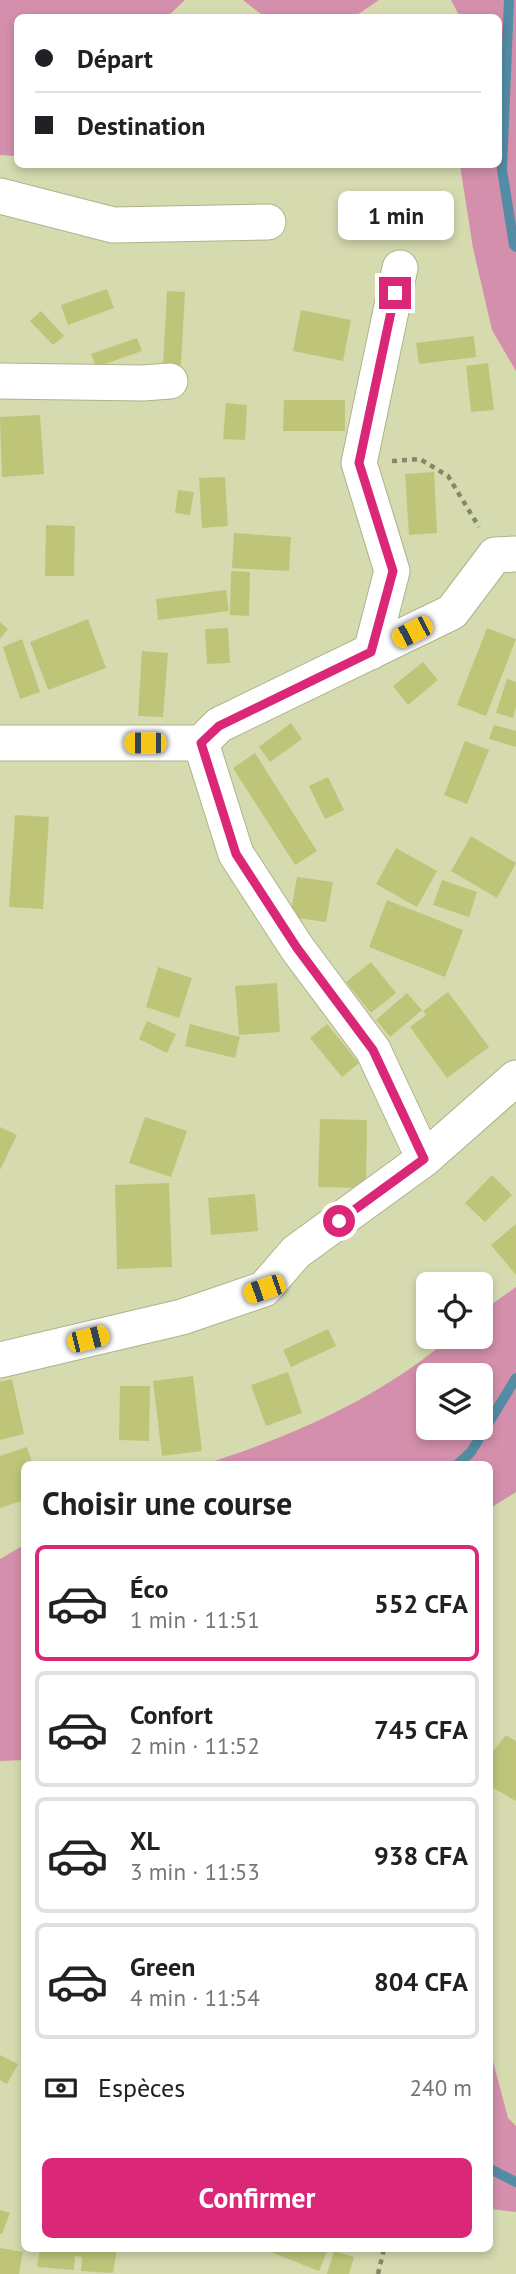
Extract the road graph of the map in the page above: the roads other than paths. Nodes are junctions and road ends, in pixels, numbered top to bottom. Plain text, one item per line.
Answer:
1 (0, 196) edge
2 (268, 222) dead end
3 (400, 268) dead end
4 (0, 381) edge
5 (170, 382) dead end
6 (506, 555) edge
7 (371, 652) junction
8 (0, 743) edge
9 (201, 743) junction
10 (516, 1078) edge
11 (424, 1159) junction
12 (0, 1360) edge

1 - 2 street
3 - 7 street
4 - 5 street
6 - 7 street
7 - 9 street
8 - 9 street
9 - 11 street
10 - 11 street
11 - 12 street

